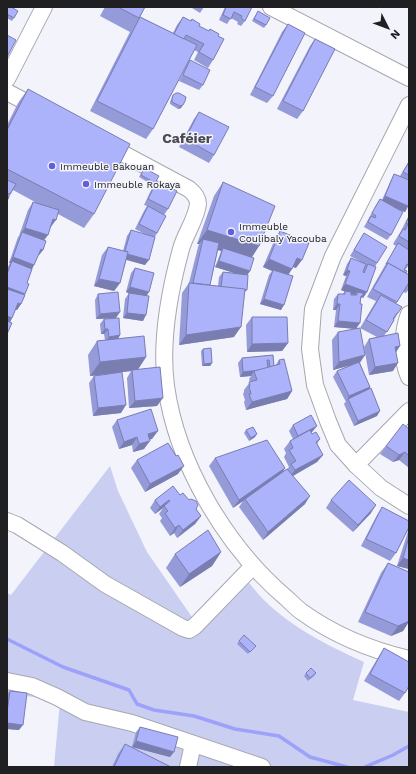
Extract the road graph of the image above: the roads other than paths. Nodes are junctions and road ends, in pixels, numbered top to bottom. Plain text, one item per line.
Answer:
1 (44, 7) edge
2 (271, 7) edge
3 (409, 78) edge
4 (7, 79) edge
5 (7, 92) edge
6 (409, 105) edge
7 (56, 118) edge
8 (91, 136) edge
9 (409, 314) edge
10 (409, 377) edge
11 (409, 411) edge
12 (356, 465) junction
13 (409, 506) edge
14 (7, 521) edge
15 (253, 566) junction
16 (409, 659) edge
17 (7, 681) edge
18 (193, 744) junction
19 (188, 767) edge
20 (262, 767) edge

1 - 4 street
2 - 3 street
5 - 7 street
6 - 12 street
8 - 15 street
9 - 10 street
11 - 12 street
12 - 13 street
14 - 15 street
15 - 16 street
17 - 18 street
18 - 19 street
18 - 20 street

